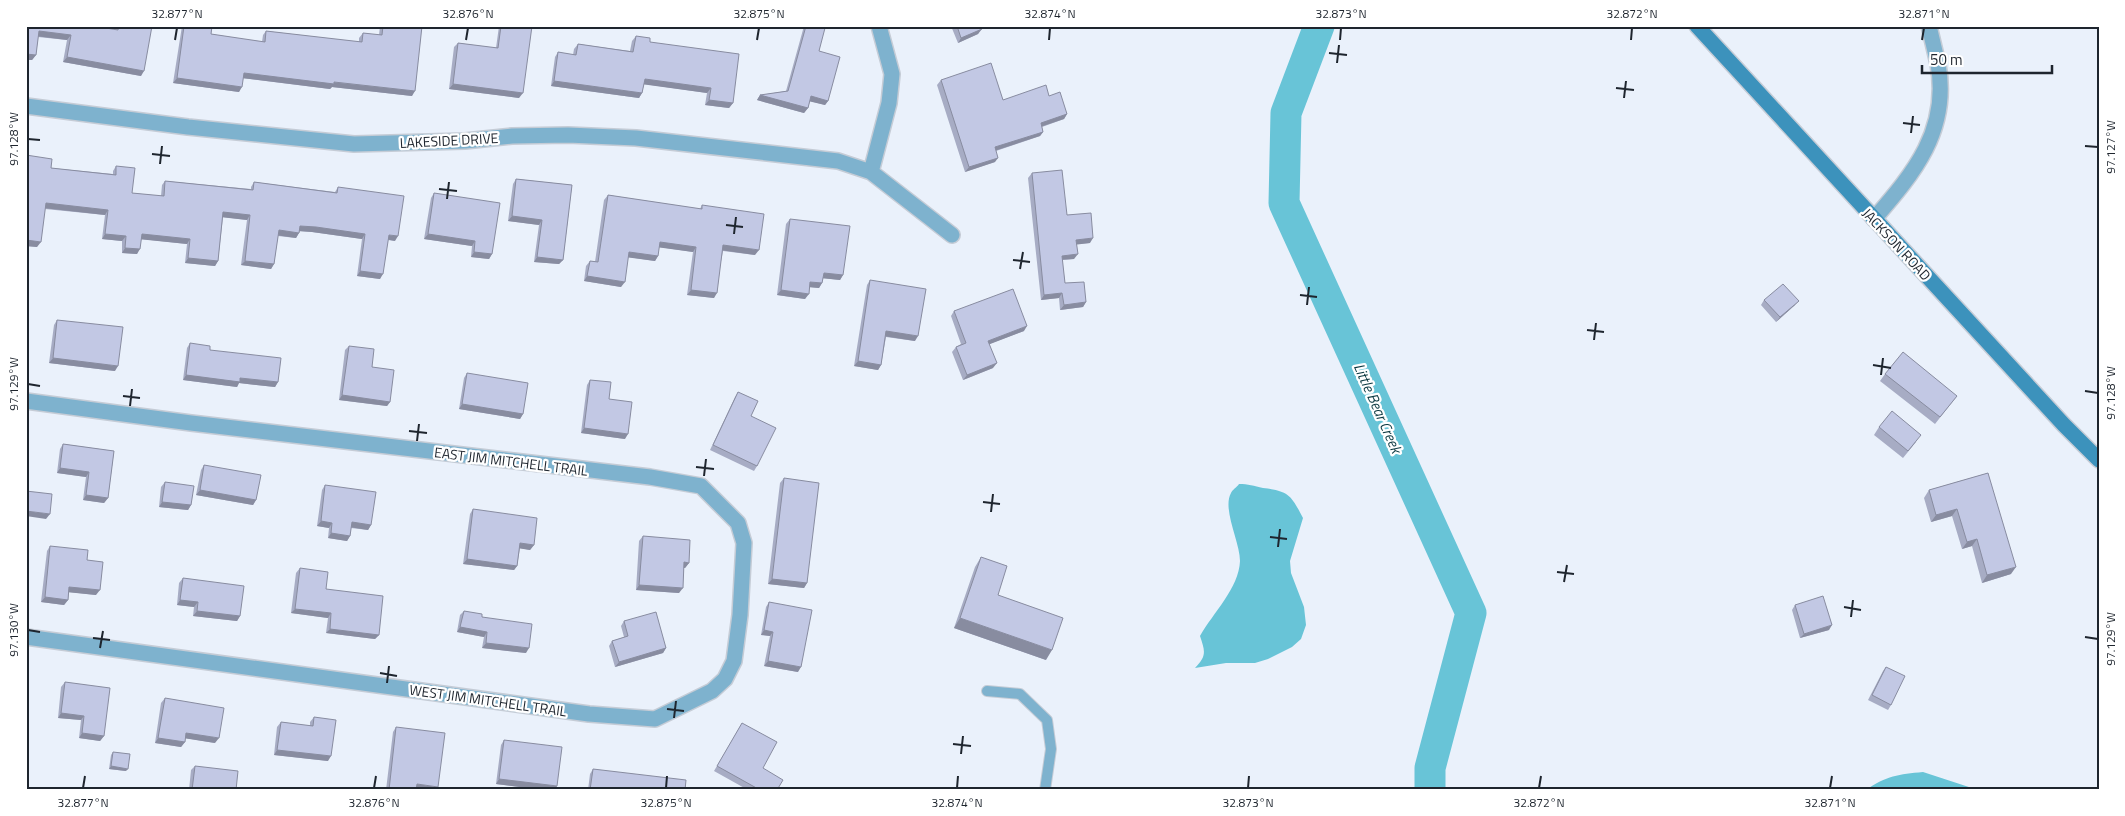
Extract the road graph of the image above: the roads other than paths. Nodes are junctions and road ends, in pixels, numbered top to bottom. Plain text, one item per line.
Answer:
1 (879, 26) edge
2 (1697, 26) edge
3 (1929, 26) edge
4 (26, 106) edge
5 (871, 172) junction
6 (1874, 219) junction
7 (952, 235) dead end
8 (26, 401) edge
9 (2099, 460) edge
10 (740, 615) joint
11 (26, 637) edge
12 (987, 690) dead end
13 (1045, 790) edge

1 - 5 street
2 - 6 main road, JACKSON ROAD
3 - 6 street
4 - 5 street, LAKESIDE DRIVE
5 - 7 street, LAKESIDE DRIVE
6 - 9 main road, JACKSON ROAD
8 - 10 street, EAST JIM MITCHELL TRAIL
10 - 11 street, WEST JIM MITCHELL TRAIL
12 - 13 lane

